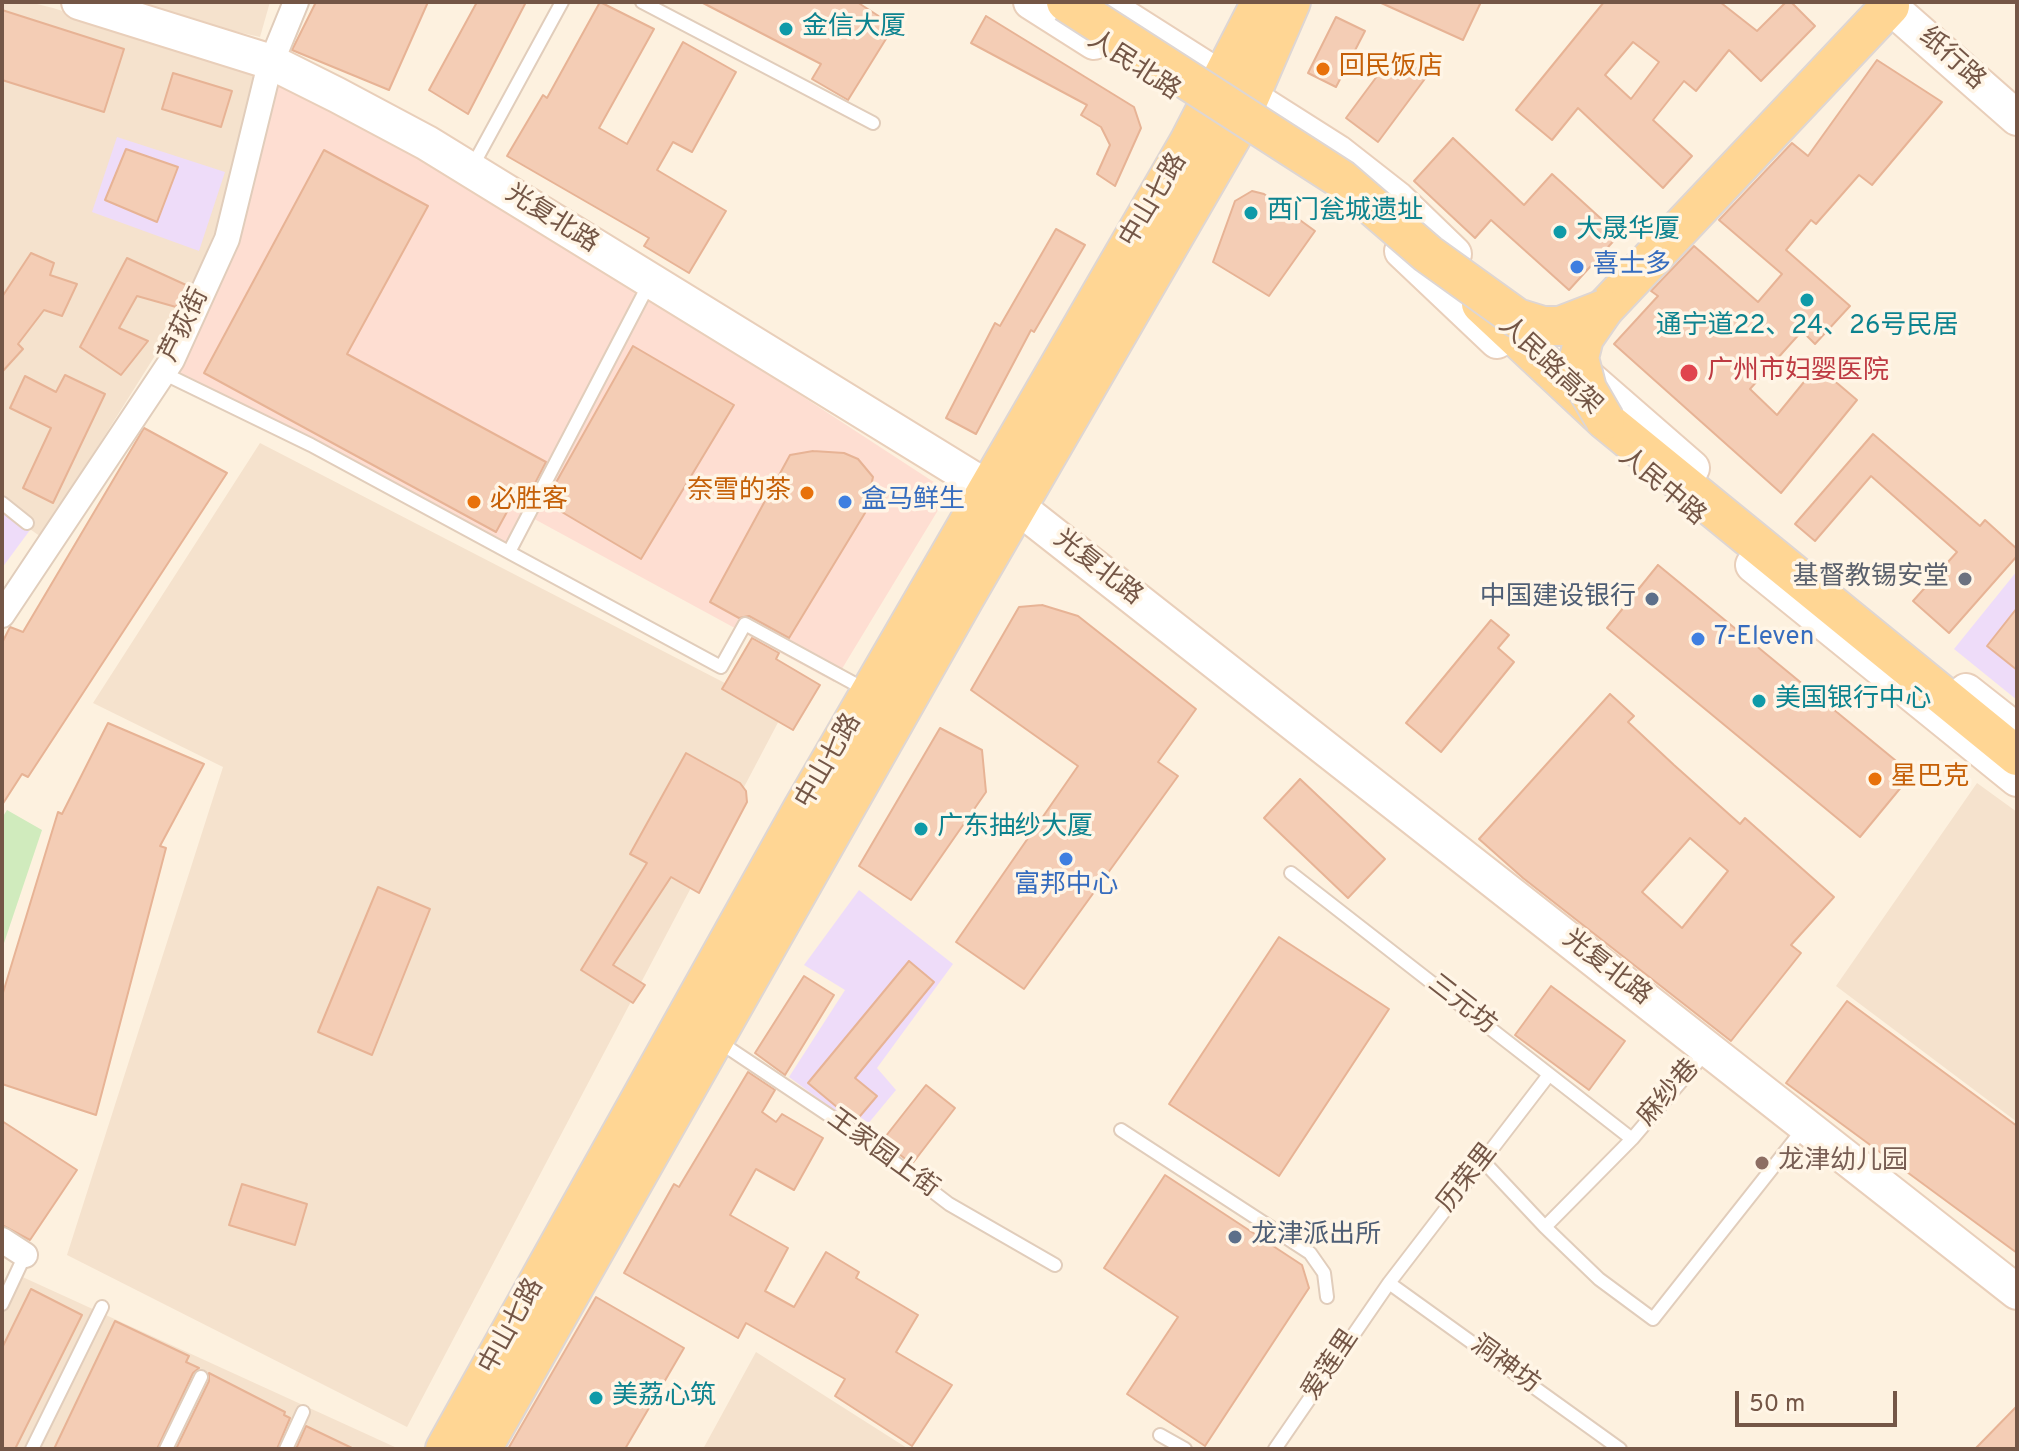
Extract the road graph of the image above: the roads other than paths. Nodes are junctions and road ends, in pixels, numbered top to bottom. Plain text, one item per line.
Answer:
1 (79, 2) edge
2 (296, 2) edge
3 (562, 2) edge
4 (642, 2) edge
5 (1031, 2) edge
6 (1066, 2) edge
7 (1101, 2) edge
8 (1261, 2) edge
9 (1291, 2) edge
10 (1890, 3) edge
11 (271, 62) junction
12 (1237, 88) junction
13 (2017, 118) edge
14 (1220, 122) junction
15 (873, 123) dead end
16 (470, 170) junction
17 (1428, 254) junction
18 (651, 281) junction
19 (1604, 309) junction
20 (163, 373) junction
21 (1605, 420) junction
22 (1002, 498) junction
23 (2, 503) edge
24 (27, 523) dead end
25 (509, 552) junction
26 (2, 615) edge
27 (870, 692) junction
28 (2017, 731) edge
29 (2017, 756) edge
30 (2017, 779) edge
31 (1291, 873) dead end
32 (714, 1038) junction
33 (1708, 1050) junction
34 (1548, 1076) junction
35 (1805, 1127) junction
36 (1121, 1130) dead end
37 (1632, 1139) junction
38 (1483, 1161) junction
39 (1545, 1227) junction
40 (2, 1240) edge
41 (25, 1255) joint
42 (1055, 1265) dead end
43 (1389, 1283) junction
44 (2017, 1292) edge
45 (1327, 1297) dead end
46 (2, 1304) edge
47 (102, 1307) dead end
48 (201, 1377) dead end
49 (303, 1412) dead end
50 (1160, 1435) dead end
51 (32, 1449) edge
52 (166, 1449) edge
53 (286, 1449) edge
54 (445, 1449) edge
55 (482, 1449) edge
56 (1185, 1449) edge
57 (1275, 1449) edge
58 (1620, 1449) edge

1 - 11 street, 光复北路
2 - 11 street, 芦荻街
3 - 16 lane
4 - 15 lane
5 - 14 street, 人民北路
6 - 17 main road, 人民路高架, bridge
7 - 12 street, 人民北路
8 - 12 main road
9 - 12 main road
10 - 13 street, 纸行路
10 - 19 main road
11 - 16 street, 光复北路
11 - 20 street, 芦荻街
12 - 14 main road, 中山七路
12 - 28 street, 人民中路
14 - 22 main road, 中山七路
14 - 30 street, 人民中路
16 - 18 street, 光复北路
17 - 19 main road, bridge
17 - 21 main road, 人民路高架, bridge
18 - 22 street, 光复北路
18 - 25 lane
19 - 21 main road, bridge
20 - 25 lane
20 - 26 street, 芦荻街
21 - 29 main road, 人民路高架
22 - 27 main road, 中山七路
22 - 32 main road, 中山七路
22 - 33 street, 光复北路
23 - 24 lane
25 - 27 lane
27 - 54 main road, 中山七路
31 - 34 lane, 三元坊
32 - 42 lane, 王家园上街
32 - 55 main road, 中山七路
33 - 35 street, 光复北路
33 - 37 lane, 麻纱巷
34 - 37 lane, 三元坊
34 - 38 lane, 历荣里
35 - 39 lane
35 - 44 street, 光复北路
36 - 45 lane
37 - 39 lane, 麻纱巷
38 - 39 lane
38 - 43 lane, 历荣里
40 - 41 street
41 - 46 lane
43 - 57 lane, 爱莲里
43 - 58 lane, 洞神坊
47 - 51 lane
48 - 52 lane
49 - 53 lane
50 - 56 lane

